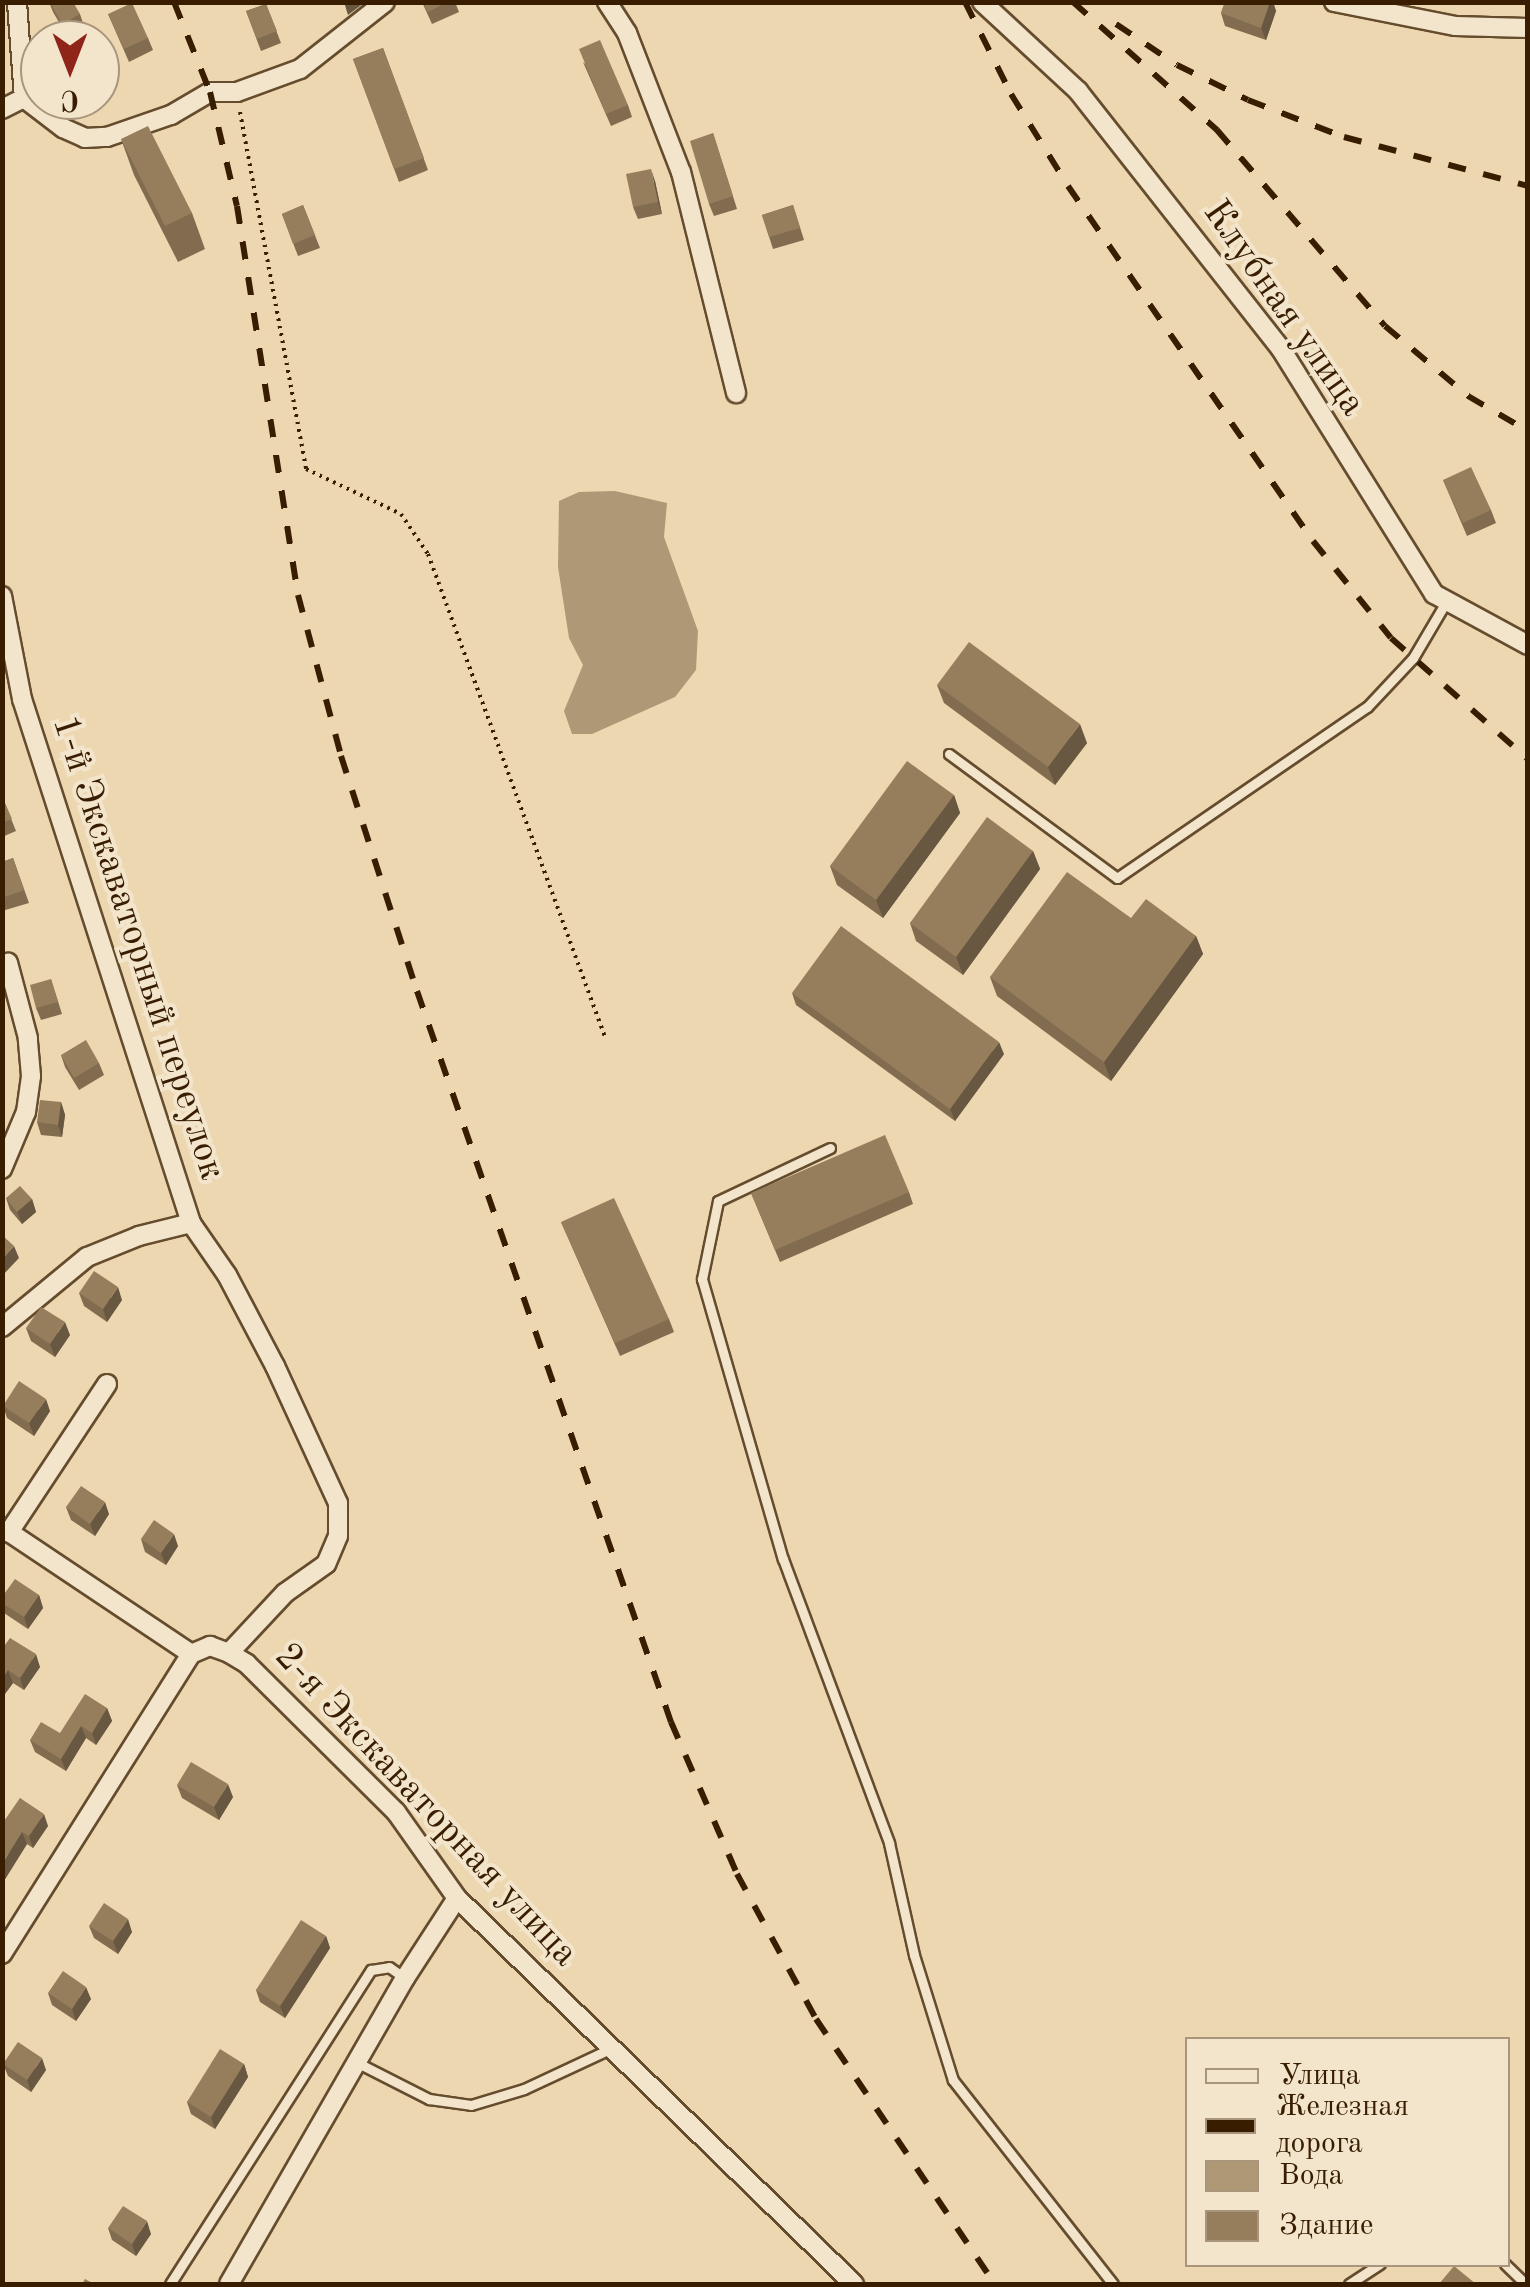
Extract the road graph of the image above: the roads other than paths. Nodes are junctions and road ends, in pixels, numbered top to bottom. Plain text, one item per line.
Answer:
1 (17, 2) edge
2 (385, 2) edge
3 (607, 2) edge
4 (982, 2) edge
5 (1334, 2) edge
6 (1528, 28) edge
7 (20, 43) edge
8 (53, 120) edge
9 (736, 394) dead end
10 (2, 596) edge
11 (1446, 602) junction
12 (1528, 645) edge
13 (949, 754) dead end
14 (8, 963) dead end
15 (830, 1148) dead end
16 (2, 1169) edge
17 (192, 1222) junction
18 (2, 1327) edge
19 (106, 1384) dead end
20 (6, 1538) edge
21 (229, 1652) junction
22 (191, 1654) junction
23 (457, 1898) junction
24 (2, 1954) edge
25 (405, 1978) junction
26 (614, 2048) junction
27 (358, 2062) junction
28 (1375, 2267) edge
29 (170, 2284) edge
30 (228, 2284) edge
31 (854, 2284) edge
32 (1114, 2284) edge
33 (1349, 2284) edge

1 - 7 street
2 - 8 street
3 - 9 street
4 - 11 street, Клубная улица
5 - 6 street
10 - 17 street, 1-й Экскаваторный переулок
11 - 12 street, Клубная улица
11 - 13 lane
14 - 16 street
15 - 32 lane
17 - 18 street, 1-й Экскаваторный переулок
17 - 21 street
19 - 20 street
20 - 22 street
21 - 22 street, 2-я Экскаваторная улица
21 - 23 street, 2-я Экскаваторная улица
22 - 24 street
23 - 25 street
23 - 26 street, 2-я Экскаваторная улица
25 - 27 street
25 - 29 lane
26 - 27 lane
26 - 31 street, 2-я Экскаваторная улица
27 - 30 street
28 - 33 lane

